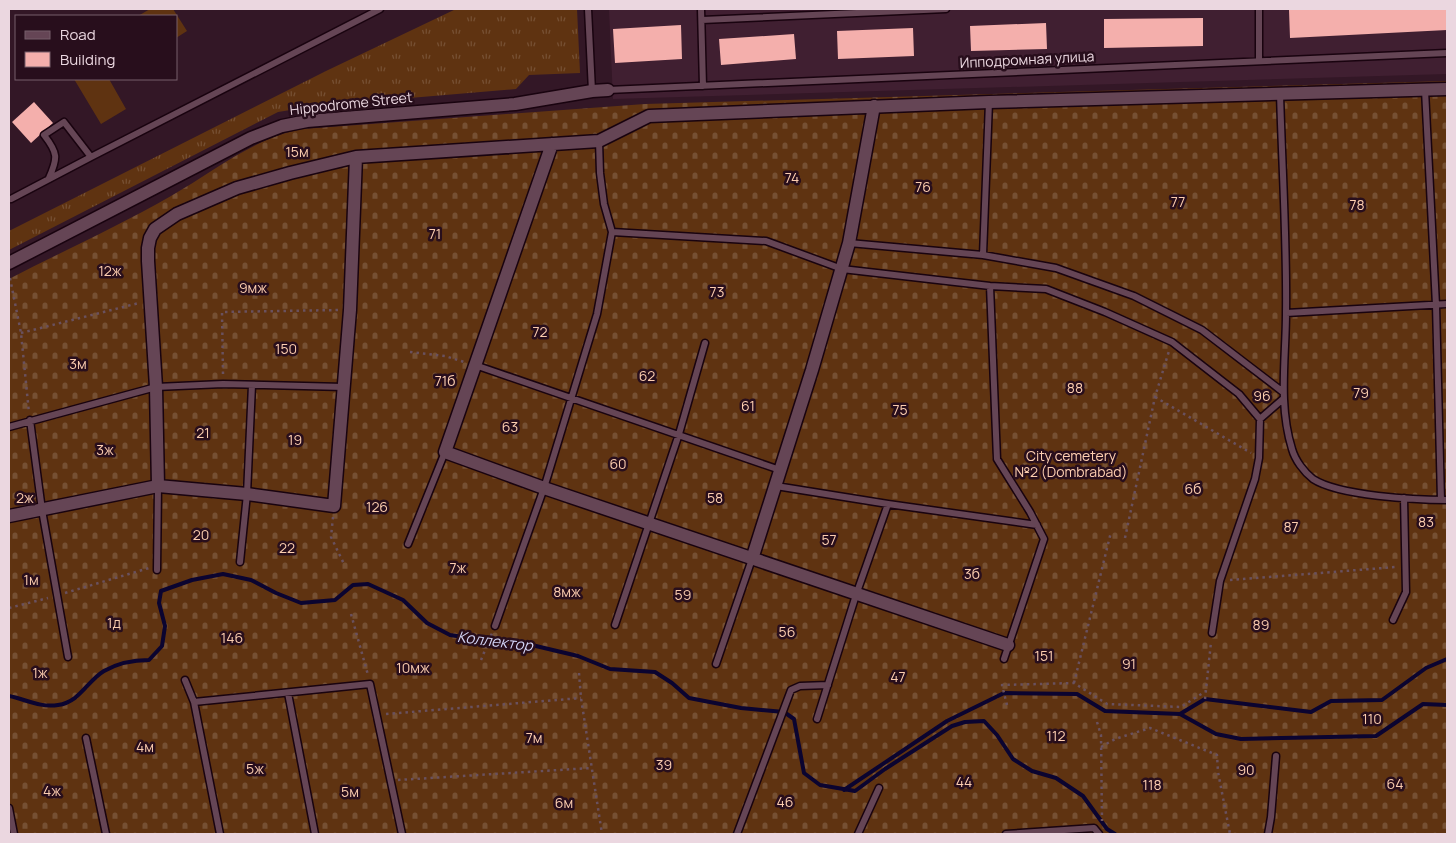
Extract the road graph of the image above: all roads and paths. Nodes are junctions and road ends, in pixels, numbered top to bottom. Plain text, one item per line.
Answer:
1 (380, 9) edge
2 (588, 9) edge
3 (701, 9) edge
4 (946, 9) edge
5 (1259, 9) edge
6 (702, 20) junction
7 (1447, 53) edge
8 (1259, 60) junction
9 (703, 86) junction
10 (1447, 89) edge
11 (608, 90) joint
12 (1425, 90) junction
13 (592, 91) junction
14 (1280, 93) junction
15 (988, 102) junction
16 (874, 106) junction
17 (599, 142) junction
18 (552, 144) junction
19 (91, 157) junction
20 (356, 157) junction
21 (49, 178) junction
22 (10, 199) edge
23 (612, 232) junction
24 (850, 243) junction
25 (983, 255) junction
26 (9, 263) edge
27 (842, 269) junction
28 (10, 278) dead end
29 (990, 286) junction
30 (150, 300) junction
31 (1447, 304) edge
32 (1436, 305) junction
33 (350, 310) junction
34 (1286, 313) junction
35 (21, 332) junction
36 (1172, 342) junction
37 (705, 343) dead end
38 (410, 352) dead end
39 (475, 365) junction
40 (223, 384) junction
41 (252, 385) junction
42 (156, 387) junction
43 (344, 387) junction
44 (1283, 396) junction
45 (1155, 397) junction
46 (572, 398) junction
47 (1260, 419) junction
48 (30, 420) junction
49 (9, 427) edge
50 (679, 434) junction
51 (445, 452) junction
52 (1259, 458) junction
53 (780, 470) junction
54 (158, 486) junction
55 (776, 486) junction
56 (544, 488) junction
57 (247, 494) junction
58 (1404, 498) junction
59 (1444, 500) edge
60 (888, 504) junction
61 (334, 506) junction
62 (42, 510) junction
63 (9, 516) edge
64 (650, 524) junction
65 (1037, 525) junction
66 (1111, 532) dead end
67 (1125, 538) dead end
68 (408, 544) dead end
69 (752, 559) junction
70 (240, 562) dead end
71 (344, 564) dead end
72 (1405, 567) junction
73 (157, 568) joint
74 (1220, 581) junction
75 (856, 595) junction
76 (56, 596) junction
77 (9, 608) edge
78 (351, 614) dead end
79 (1393, 620) dead end
80 (615, 625) dead end
81 (495, 626) dead end
82 (1212, 633) joint
83 (489, 641) dead end
84 (1008, 645) junction
85 (68, 657) dead end
86 (1004, 659) dead end
87 (481, 660) dead end
88 (716, 664) dead end
89 (579, 673) dead end
90 (186, 680) dead end
91 (1074, 683) junction
92 (370, 684) junction
93 (828, 685) junction
94 (1206, 690) junction
95 (288, 693) junction
96 (581, 698) junction
97 (1205, 699) dead end
98 (194, 702) junction
99 (1007, 705) dead end
100 (377, 715) junction
101 (817, 719) dead end
102 (1096, 722) dead end
103 (86, 738) dead end
104 (1101, 747) junction
105 (1276, 756) dead end
106 (592, 768) junction
107 (391, 780) junction
108 (879, 788) dead end
109 (9, 808) edge
110 (1102, 821) dead end
111 (1074, 832) edge
112 (14, 834) edge
113 (106, 834) edge
114 (220, 834) edge
115 (315, 834) edge
116 (402, 834) edge
117 (602, 834) edge
118 (737, 834) edge
119 (858, 834) edge
120 (1006, 834) edge
121 (1098, 834) edge
122 (1230, 834) edge
123 (1268, 834) edge

1 - 19 lane
2 - 13 lane
3 - 6 lane
4 - 6 lane
5 - 8 lane
6 - 9 lane
7 - 8 lane, Ипподромная улица
8 - 9 lane, Ипподромная улица
9 - 11 lane, Ипподромная улица
10 - 12 street
11 - 13 street, Hippodrome Street
12 - 14 street
12 - 32 lane
13 - 26 street, Hippodrome Street
14 - 15 street
14 - 34 lane
15 - 16 street
15 - 25 lane
16 - 17 street
16 - 24 street
17 - 18 street
17 - 23 lane
18 - 20 street
18 - 39 street
19 - 21 lane
19 - 21 lane
20 - 30 street
20 - 33 street
21 - 22 lane
23 - 27 lane
23 - 46 lane
24 - 25 lane
24 - 27 street
25 - 44 lane
27 - 29 lane
27 - 53 street
28 - 35 path
29 - 36 lane
29 - 65 lane
30 - 35 path
30 - 42 street
31 - 32 lane
32 - 34 lane
32 - 59 lane
33 - 40 path
33 - 43 street
34 - 44 lane
35 - 48 path
36 - 45 path
36 - 47 lane
37 - 50 lane
38 - 39 path
39 - 46 lane
39 - 51 street
40 - 41 lane
40 - 42 lane
41 - 43 lane
41 - 57 lane
42 - 48 lane
42 - 54 street
43 - 61 street
44 - 47 lane
44 - 58 lane
45 - 52 path
45 - 67 path
46 - 50 lane
46 - 56 lane
47 - 52 lane
48 - 49 lane
48 - 62 lane
50 - 53 lane
50 - 64 lane
51 - 56 street
51 - 68 lane
52 - 74 lane
53 - 55 street
54 - 57 street
54 - 62 street
54 - 73 lane
55 - 60 lane
55 - 69 street
56 - 64 street
56 - 81 lane
57 - 61 street
57 - 70 lane
58 - 59 lane
58 - 72 lane
60 - 65 lane
60 - 75 lane
61 - 71 path
62 - 63 street
62 - 76 lane
64 - 69 street
64 - 80 lane
65 - 84 lane
66 - 91 path
69 - 75 street
69 - 88 lane
72 - 74 path
72 - 79 lane
73 - 76 path
74 - 82 lane
75 - 84 street
75 - 93 lane
76 - 77 path
76 - 85 lane
78 - 92 path
82 - 94 path
83 - 87 path
84 - 86 lane
89 - 96 path
90 - 98 lane
91 - 94 path
91 - 99 path
92 - 95 lane
92 - 100 lane
93 - 101 lane
93 - 118 lane
94 - 97 path
95 - 98 lane
95 - 115 lane
96 - 100 path
96 - 106 path
98 - 114 lane
100 - 107 lane
102 - 104 path
103 - 113 lane
104 - 110 path
104 - 122 path
105 - 123 lane
106 - 107 path
106 - 117 path
107 - 116 lane
108 - 119 lane
109 - 112 lane
111 - 120 lane
111 - 121 lane

